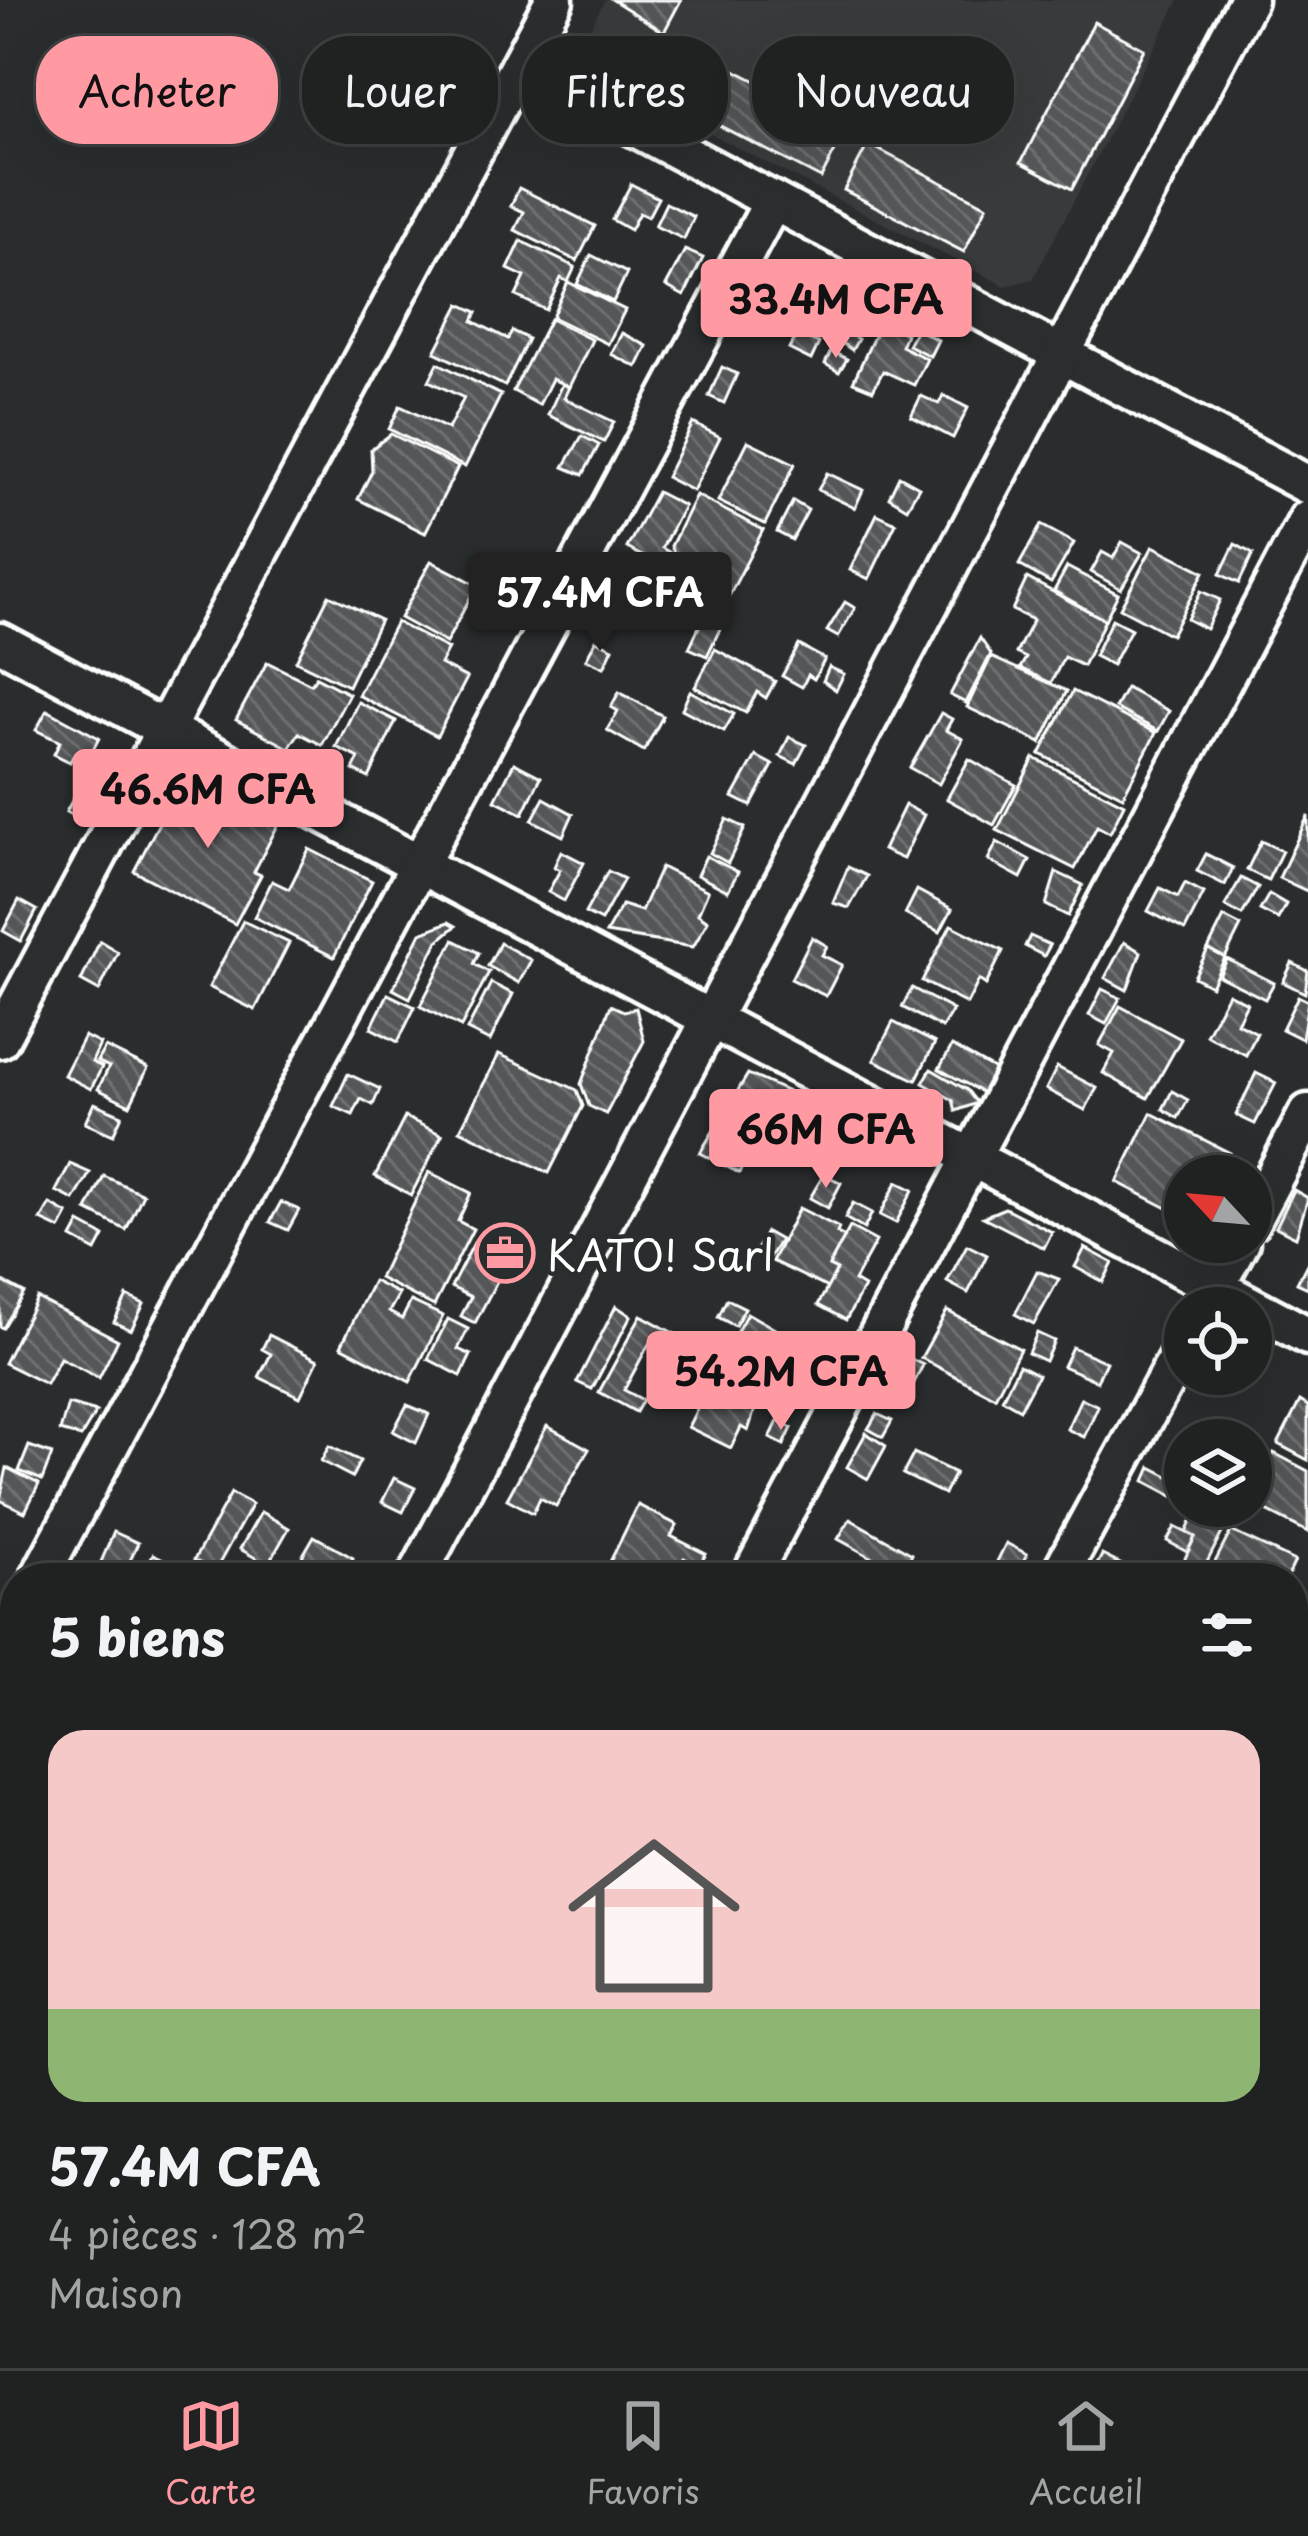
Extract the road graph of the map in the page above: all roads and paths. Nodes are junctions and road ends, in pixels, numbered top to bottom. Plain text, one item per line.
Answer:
1 (554, 0) edge
2 (1247, 0) edge
3 (519, 66) junction
4 (773, 201) junction
5 (1061, 354) junction
6 (1308, 484) edge
7 (1308, 519) edge
8 (0, 642) edge
9 (165, 730) junction
10 (419, 864) junction
11 (710, 1018) junction
12 (0, 1039) edge
13 (1308, 1113) edge
14 (972, 1158) junction
15 (1272, 1181) edge
16 (1191, 1287) edge
17 (1272, 1322) edge
18 (1308, 1336) edge
19 (1164, 1383) edge
20 (46, 1563) edge
21 (424, 1563) edge
22 (758, 1563) edge
23 (1066, 1563) edge

1 - 3 street
2 - 5 street
3 - 4 street
3 - 9 street
4 - 5 street
4 - 10 street
5 - 6 street
5 - 11 street
7 - 14 street
8 - 9 street
9 - 10 street
9 - 12 street
10 - 11 street
10 - 20 street
11 - 14 street
11 - 21 street
13 - 15 street
14 - 16 street
14 - 22 street
17 - 18 street
19 - 23 street

